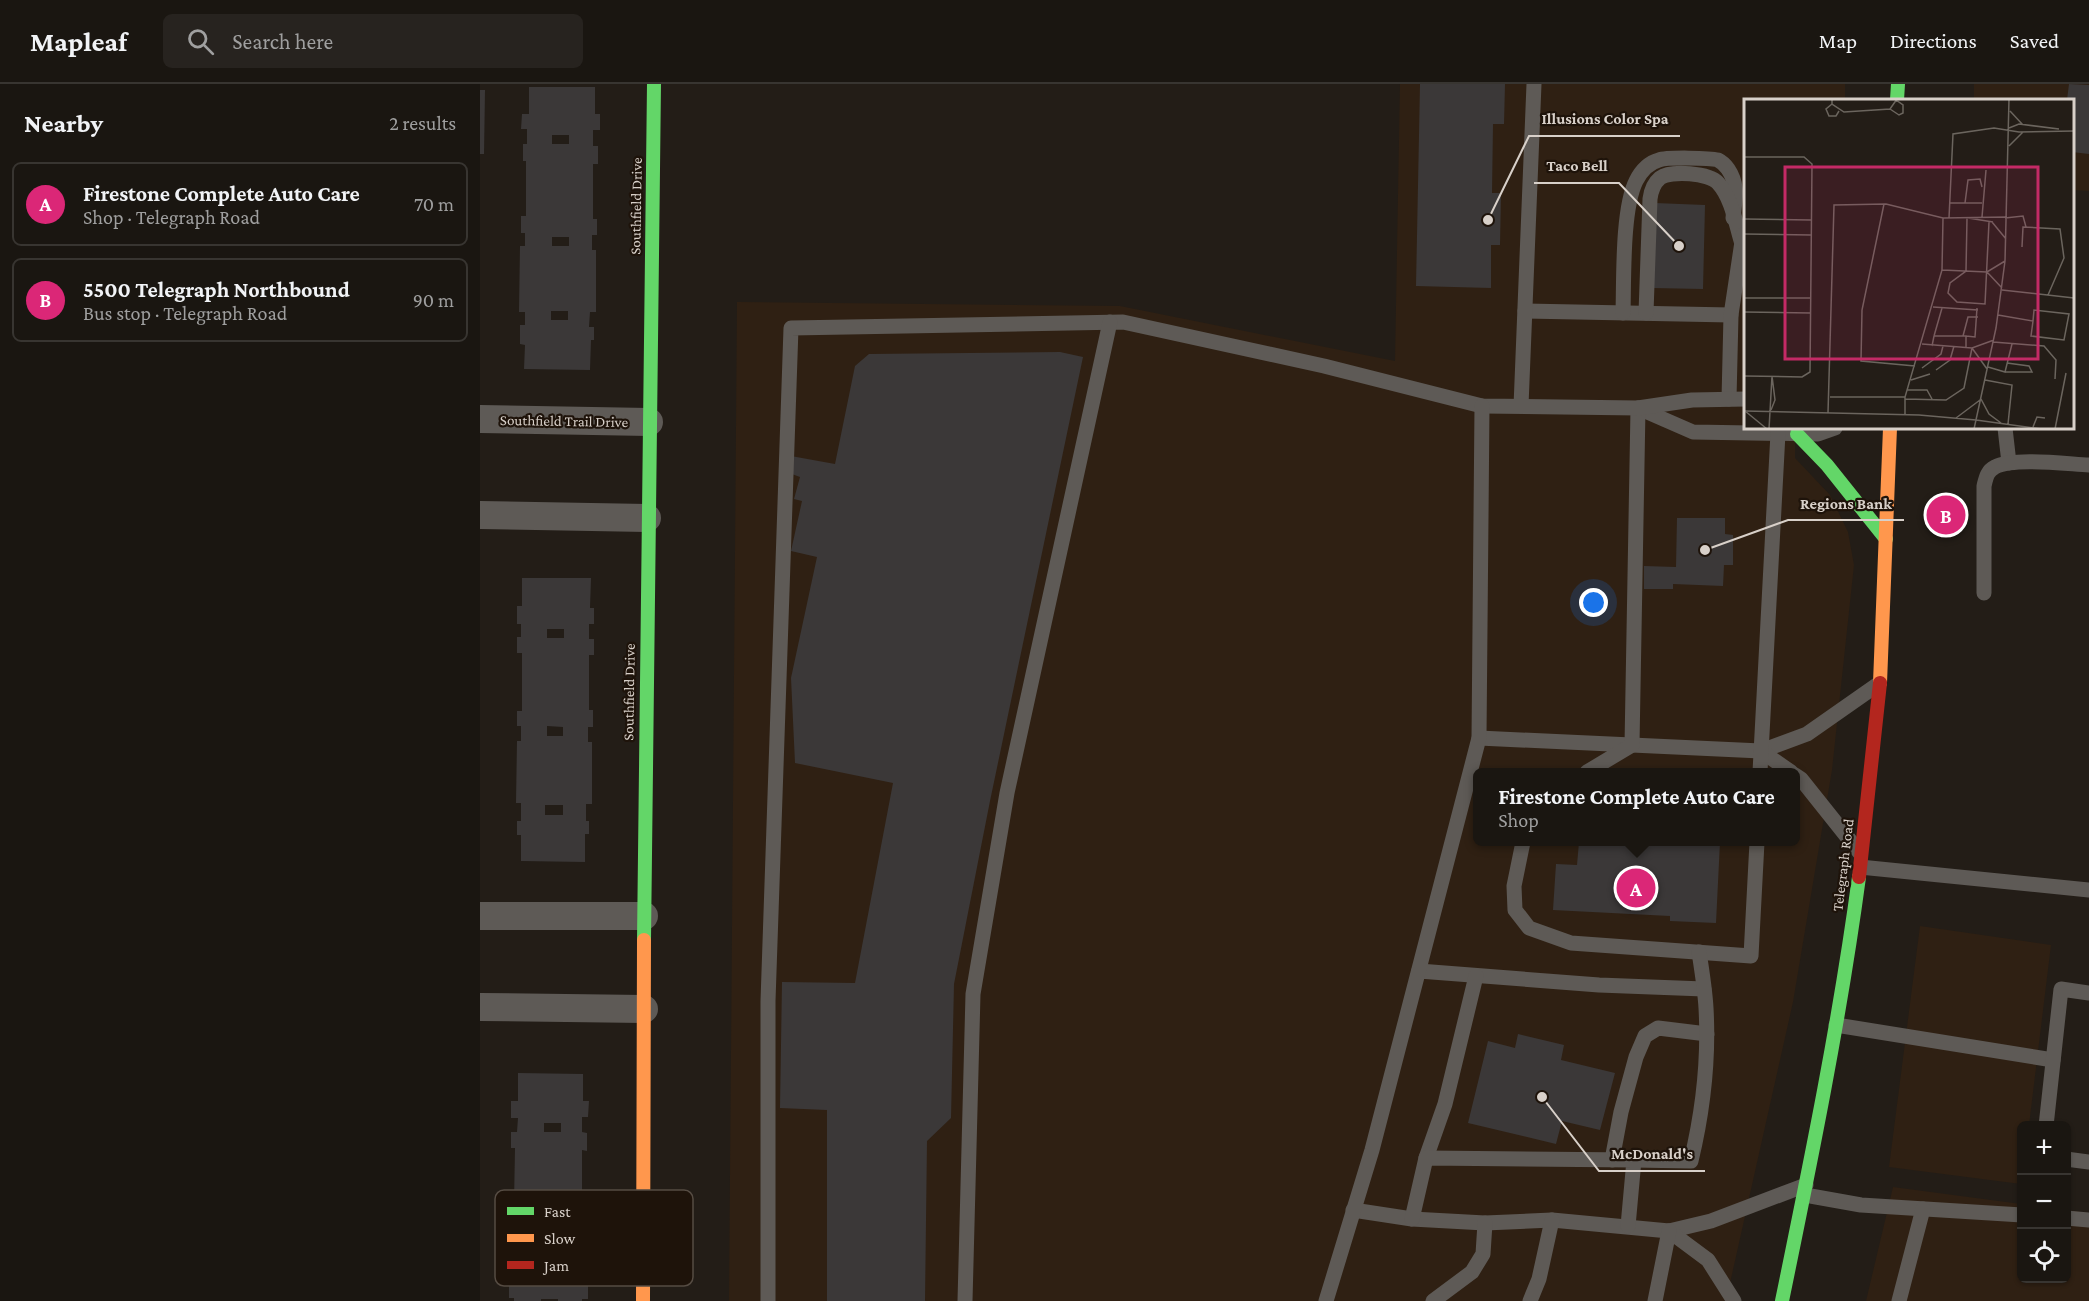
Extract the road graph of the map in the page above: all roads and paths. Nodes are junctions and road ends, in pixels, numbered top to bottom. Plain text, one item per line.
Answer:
1 (654, 84) edge
2 (1534, 84) edge
3 (1898, 84) edge
4 (1897, 99) edge
5 (1739, 221) edge
6 (1525, 311) junction
7 (1623, 312) junction
8 (1646, 313) junction
9 (1731, 315) junction
10 (1110, 322) junction
11 (1729, 399) junction
12 (1744, 399) edge
13 (1482, 406) junction
14 (1521, 406) junction
15 (1638, 408) junction
16 (480, 419) edge
17 (649, 422) junction
18 (1832, 429) edge
19 (1890, 429) edge
20 (2004, 429) edge
21 (1778, 433) junction
22 (1797, 434) junction
23 (2009, 463) junction
24 (2089, 465) edge
25 (480, 515) edge
26 (647, 518) junction
27 (1886, 539) junction
28 (1984, 593) dead end
29 (1880, 684) junction
30 (1479, 738) junction
31 (1632, 745) junction
32 (1761, 751) junction
33 (1594, 768) edge
34 (1760, 768) edge
35 (1785, 768) edge
36 (1800, 778) edge
37 (1522, 846) edge
38 (1757, 846) edge
39 (1861, 861) junction
40 (2089, 890) edge
41 (480, 916) edge
42 (644, 916) junction
43 (1699, 952) junction
44 (1419, 971) junction
45 (1476, 976) junction
46 (1704, 989) junction
47 (2089, 993) edge
48 (480, 1007) edge
49 (644, 1009) junction
50 (1836, 1025) junction
51 (1707, 1034) junction
52 (2054, 1060) junction
53 (2046, 1121) edge
54 (1426, 1158) junction
55 (1612, 1160) junction
56 (1634, 1160) junction
57 (2071, 1160) edge
58 (2089, 1162) edge
59 (643, 1190) edge
60 (1806, 1190) junction
61 (1923, 1209) junction
62 (1353, 1210) junction
63 (2017, 1215) edge
64 (2071, 1218) edge
65 (1412, 1219) junction
66 (1552, 1220) junction
67 (2089, 1220) edge
68 (1485, 1223) junction
69 (1628, 1226) junction
70 (1669, 1231) junction
71 (643, 1286) edge
72 (643, 1301) edge
73 (768, 1301) edge
74 (965, 1301) edge
75 (1326, 1301) edge
76 (1433, 1301) edge
77 (1530, 1301) edge
78 (1655, 1301) edge
79 (1734, 1301) edge
80 (1782, 1301) edge
81 (1899, 1301) edge

1 - 17 street, Southfield Drive
2 - 6 lane
3 - 4 street
5 - 7 lane
5 - 8 lane
5 - 9 lane
6 - 7 lane
6 - 14 lane
7 - 8 lane
8 - 9 lane
9 - 11 lane
10 - 13 lane
10 - 73 lane
10 - 74 lane
11 - 12 lane
11 - 15 lane
13 - 14 lane
13 - 30 lane
14 - 15 lane
15 - 21 lane
15 - 31 lane
16 - 17 street, Southfield Trail Drive
17 - 26 street, Southfield Drive
18 - 22 lane
19 - 27 street, Telegraph Road
20 - 23 lane
21 - 22 lane
21 - 32 lane
22 - 27 street
23 - 24 lane
23 - 28 lane
25 - 26 street
26 - 42 street, Southfield Drive
27 - 29 street, Telegraph Road
29 - 32 lane
29 - 39 street, Telegraph Road
30 - 31 lane
30 - 44 lane
31 - 32 lane
31 - 33 lane
32 - 34 lane
32 - 35 lane
36 - 39 lane
37 - 43 lane
38 - 43 lane
39 - 40 lane
39 - 50 street, Telegraph Road
41 - 42 street
42 - 49 street, Southfield Drive
43 - 46 lane
44 - 45 lane
44 - 62 lane
45 - 46 lane
45 - 54 lane
46 - 51 lane
47 - 52 lane
48 - 49 street
49 - 59 street, Southfield Drive
50 - 52 lane
50 - 60 street, Telegraph Road
51 - 55 lane
51 - 56 lane
52 - 53 lane
54 - 55 lane
54 - 65 lane
55 - 56 lane
56 - 69 lane
57 - 58 lane
60 - 61 lane
60 - 70 lane
60 - 80 street, Telegraph Road
61 - 63 lane
61 - 81 lane
62 - 65 lane
62 - 75 lane
64 - 67 lane
65 - 68 lane
66 - 68 lane
66 - 69 lane
66 - 77 lane
68 - 76 lane
69 - 70 lane
70 - 78 lane
70 - 79 lane
71 - 72 street, Southfield Drive

